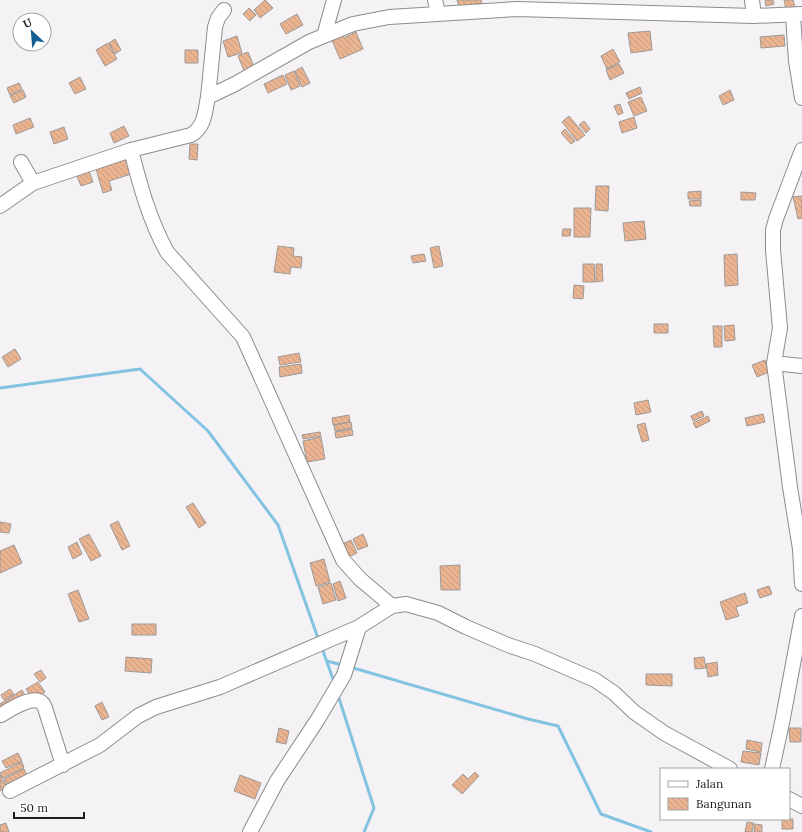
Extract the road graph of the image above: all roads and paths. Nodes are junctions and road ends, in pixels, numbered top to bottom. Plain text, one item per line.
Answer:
1 (334, 0) edge
2 (752, 0) edge
3 (437, 7) edge
4 (224, 10) dead end
5 (797, 14) edge
6 (754, 16) junction
7 (324, 36) junction
8 (208, 97) junction
9 (802, 98) edge
10 (131, 150) junction
11 (802, 150) edge
12 (21, 162) dead end
13 (33, 183) junction
14 (0, 206) edge
15 (774, 363) junction
16 (802, 366) edge
17 (802, 584) edge
18 (392, 606) junction
19 (802, 616) edge
20 (359, 627) junction
21 (1, 715) dead end
22 (63, 765) junction
23 (728, 768) edge
24 (772, 768) edge
25 (10, 791) dead end
26 (790, 800) edge
27 (802, 806) edge
28 (250, 832) edge

1 - 7 street
2 - 6 street
3 - 6 street
3 - 7 street
4 - 8 street
5 - 6 street
5 - 9 street
7 - 8 street
8 - 10 street
10 - 13 street
10 - 18 street
11 - 15 street
12 - 13 street
13 - 14 street
15 - 16 street
15 - 17 street
18 - 20 street
18 - 23 street
19 - 24 street
20 - 22 street
20 - 28 street
21 - 22 street
22 - 25 street
26 - 27 street

